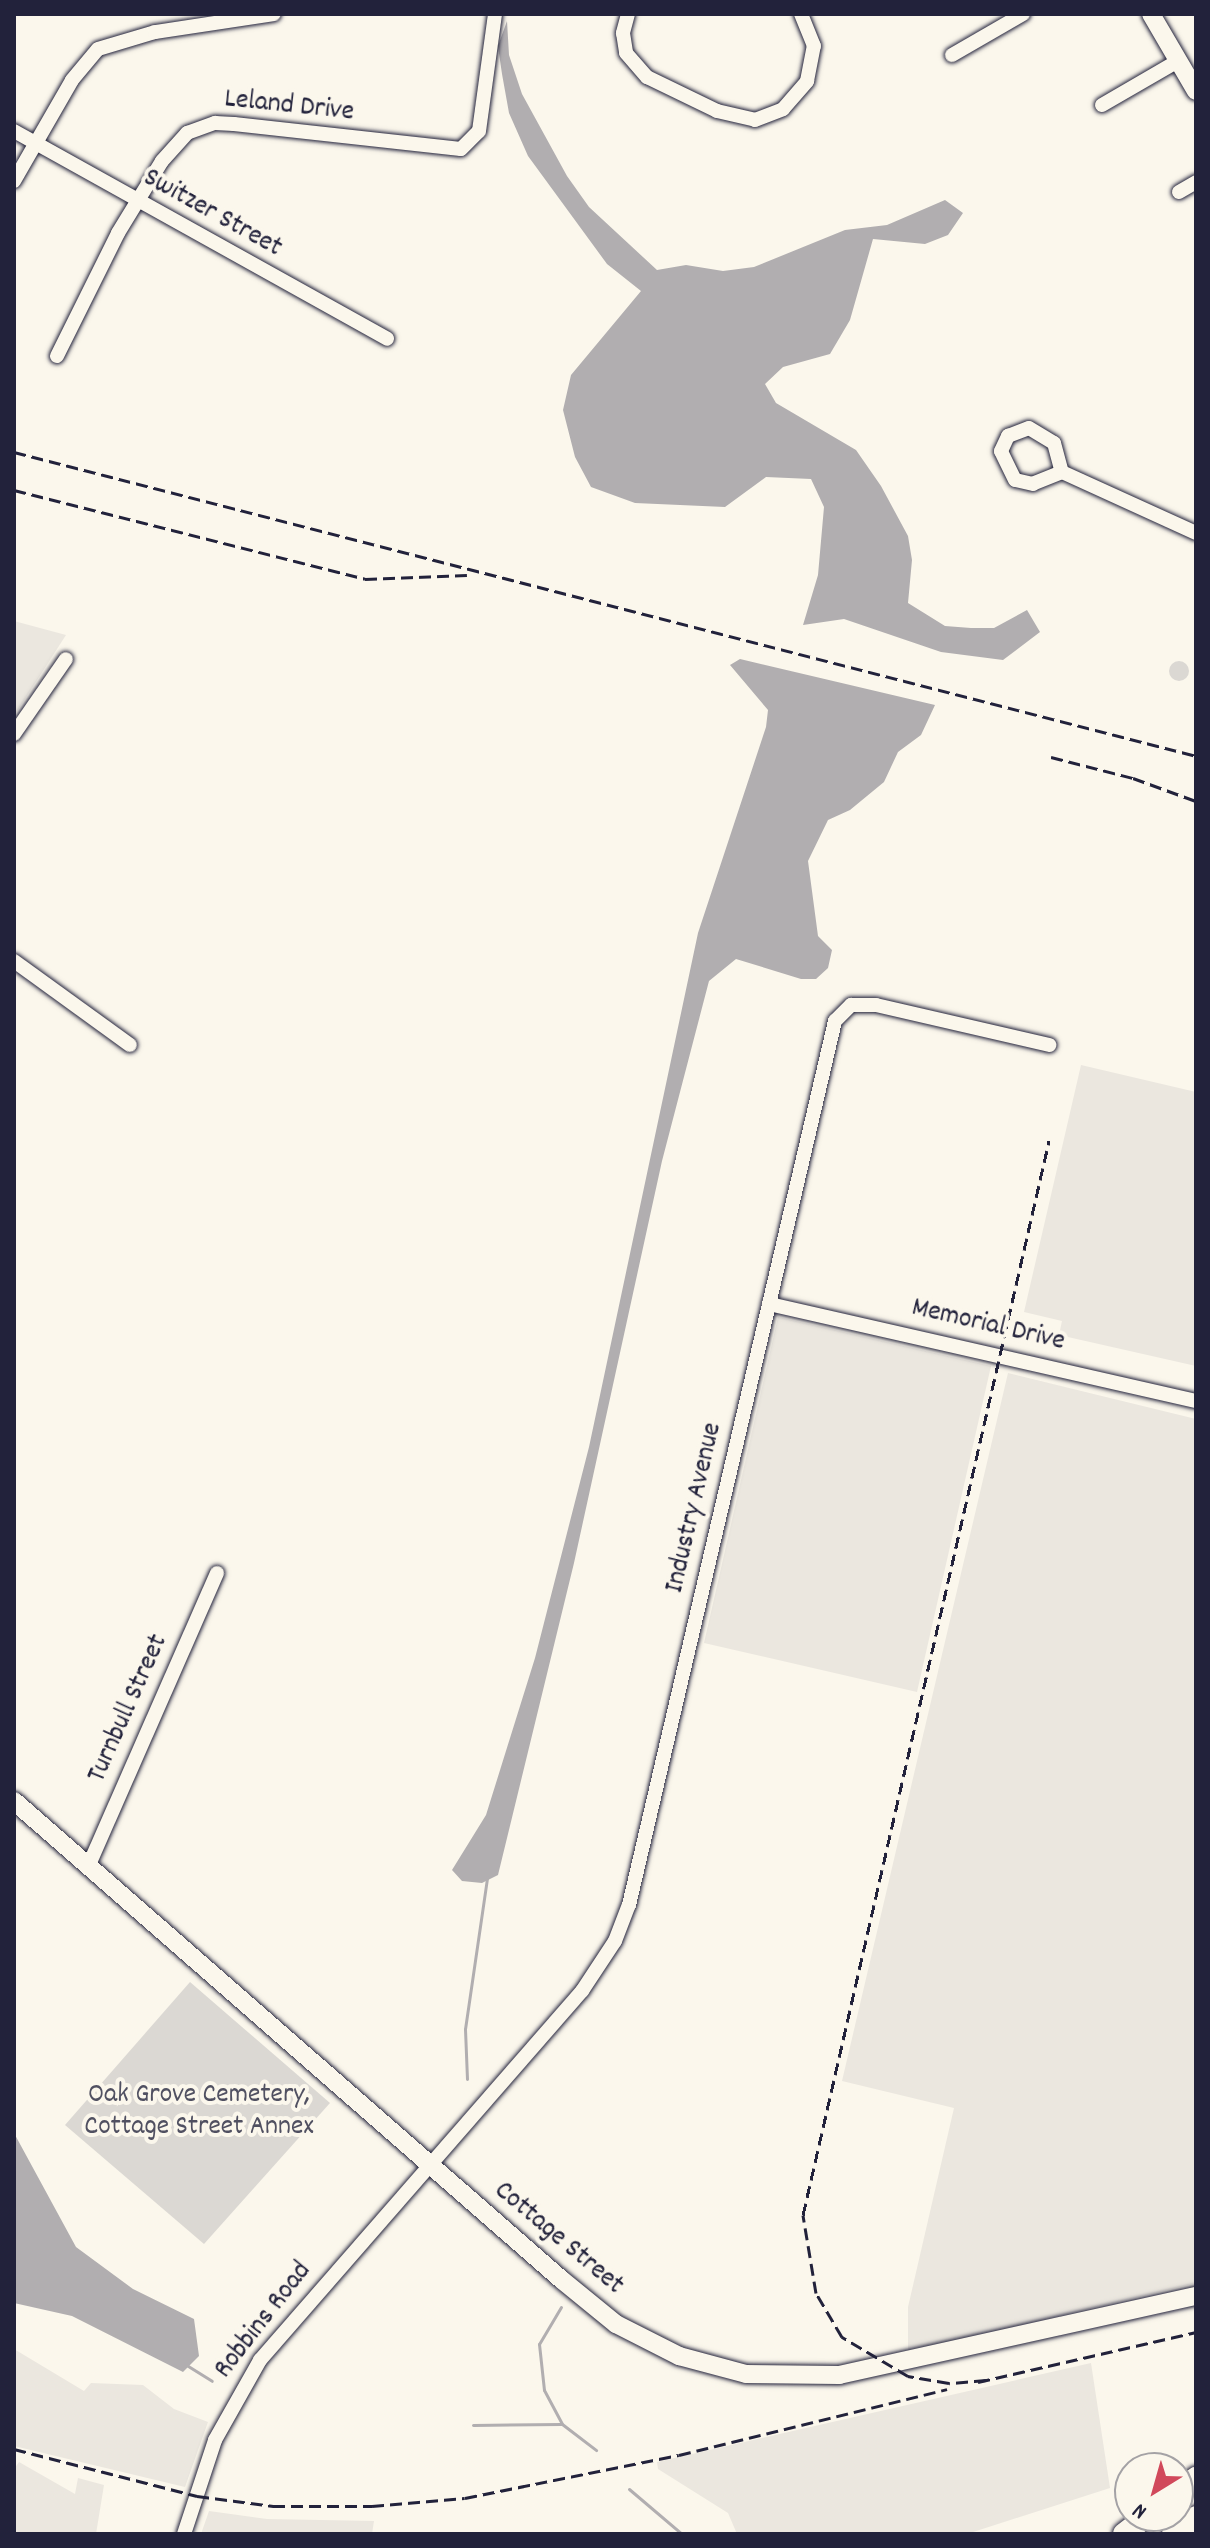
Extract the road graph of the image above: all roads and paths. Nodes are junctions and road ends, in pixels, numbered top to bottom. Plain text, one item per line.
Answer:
1 (274, 14) edge
2 (495, 14) edge
3 (628, 14) edge
4 (801, 14) edge
5 (1023, 14) edge
6 (1151, 14) edge
7 (952, 55) dead end
8 (1178, 61) junction
9 (1196, 91) edge
10 (1102, 105) dead end
11 (14, 131) edge
12 (35, 143) junction
13 (14, 181) edge
14 (1196, 182) edge
15 (1179, 192) dead end
16 (137, 202) junction
17 (387, 339) dead end
18 (57, 356) dead end
19 (1062, 472) junction
20 (1196, 533) edge
21 (66, 659) dead end
22 (14, 734) edge
23 (14, 961) edge
24 (130, 1045) dead end
25 (1049, 1045) dead end
26 (769, 1304) junction
27 (1196, 1401) edge
28 (217, 1573) dead end
29 (14, 1801) edge
30 (88, 1867) junction
31 (428, 2165) junction
32 (1196, 2296) edge
33 (1196, 2517) edge
34 (1196, 2526) edge
35 (184, 2534) edge
36 (1173, 2534) edge
37 (1188, 2534) edge

1 - 12 street
2 - 16 street, Leland Drive
3 - 4 street
5 - 7 street
6 - 8 main road
8 - 9 main road
8 - 10 street
11 - 12 street, Switzer Street
12 - 13 street
12 - 16 street, Switzer Street
14 - 15 street
16 - 17 street, Switzer Street
16 - 18 street, Leland Drive
19 - 19 street
19 - 20 street
21 - 22 street
23 - 24 street
25 - 26 street, Industry Avenue
26 - 27 street, Memorial Drive
26 - 31 street, Industry Avenue
28 - 30 street, Turnbull Street
29 - 30 main road, Cottage Street
30 - 31 main road, Cottage Street
31 - 32 main road, Cottage Street
31 - 35 street, Robbins Road
33 - 36 highway
34 - 37 highway

